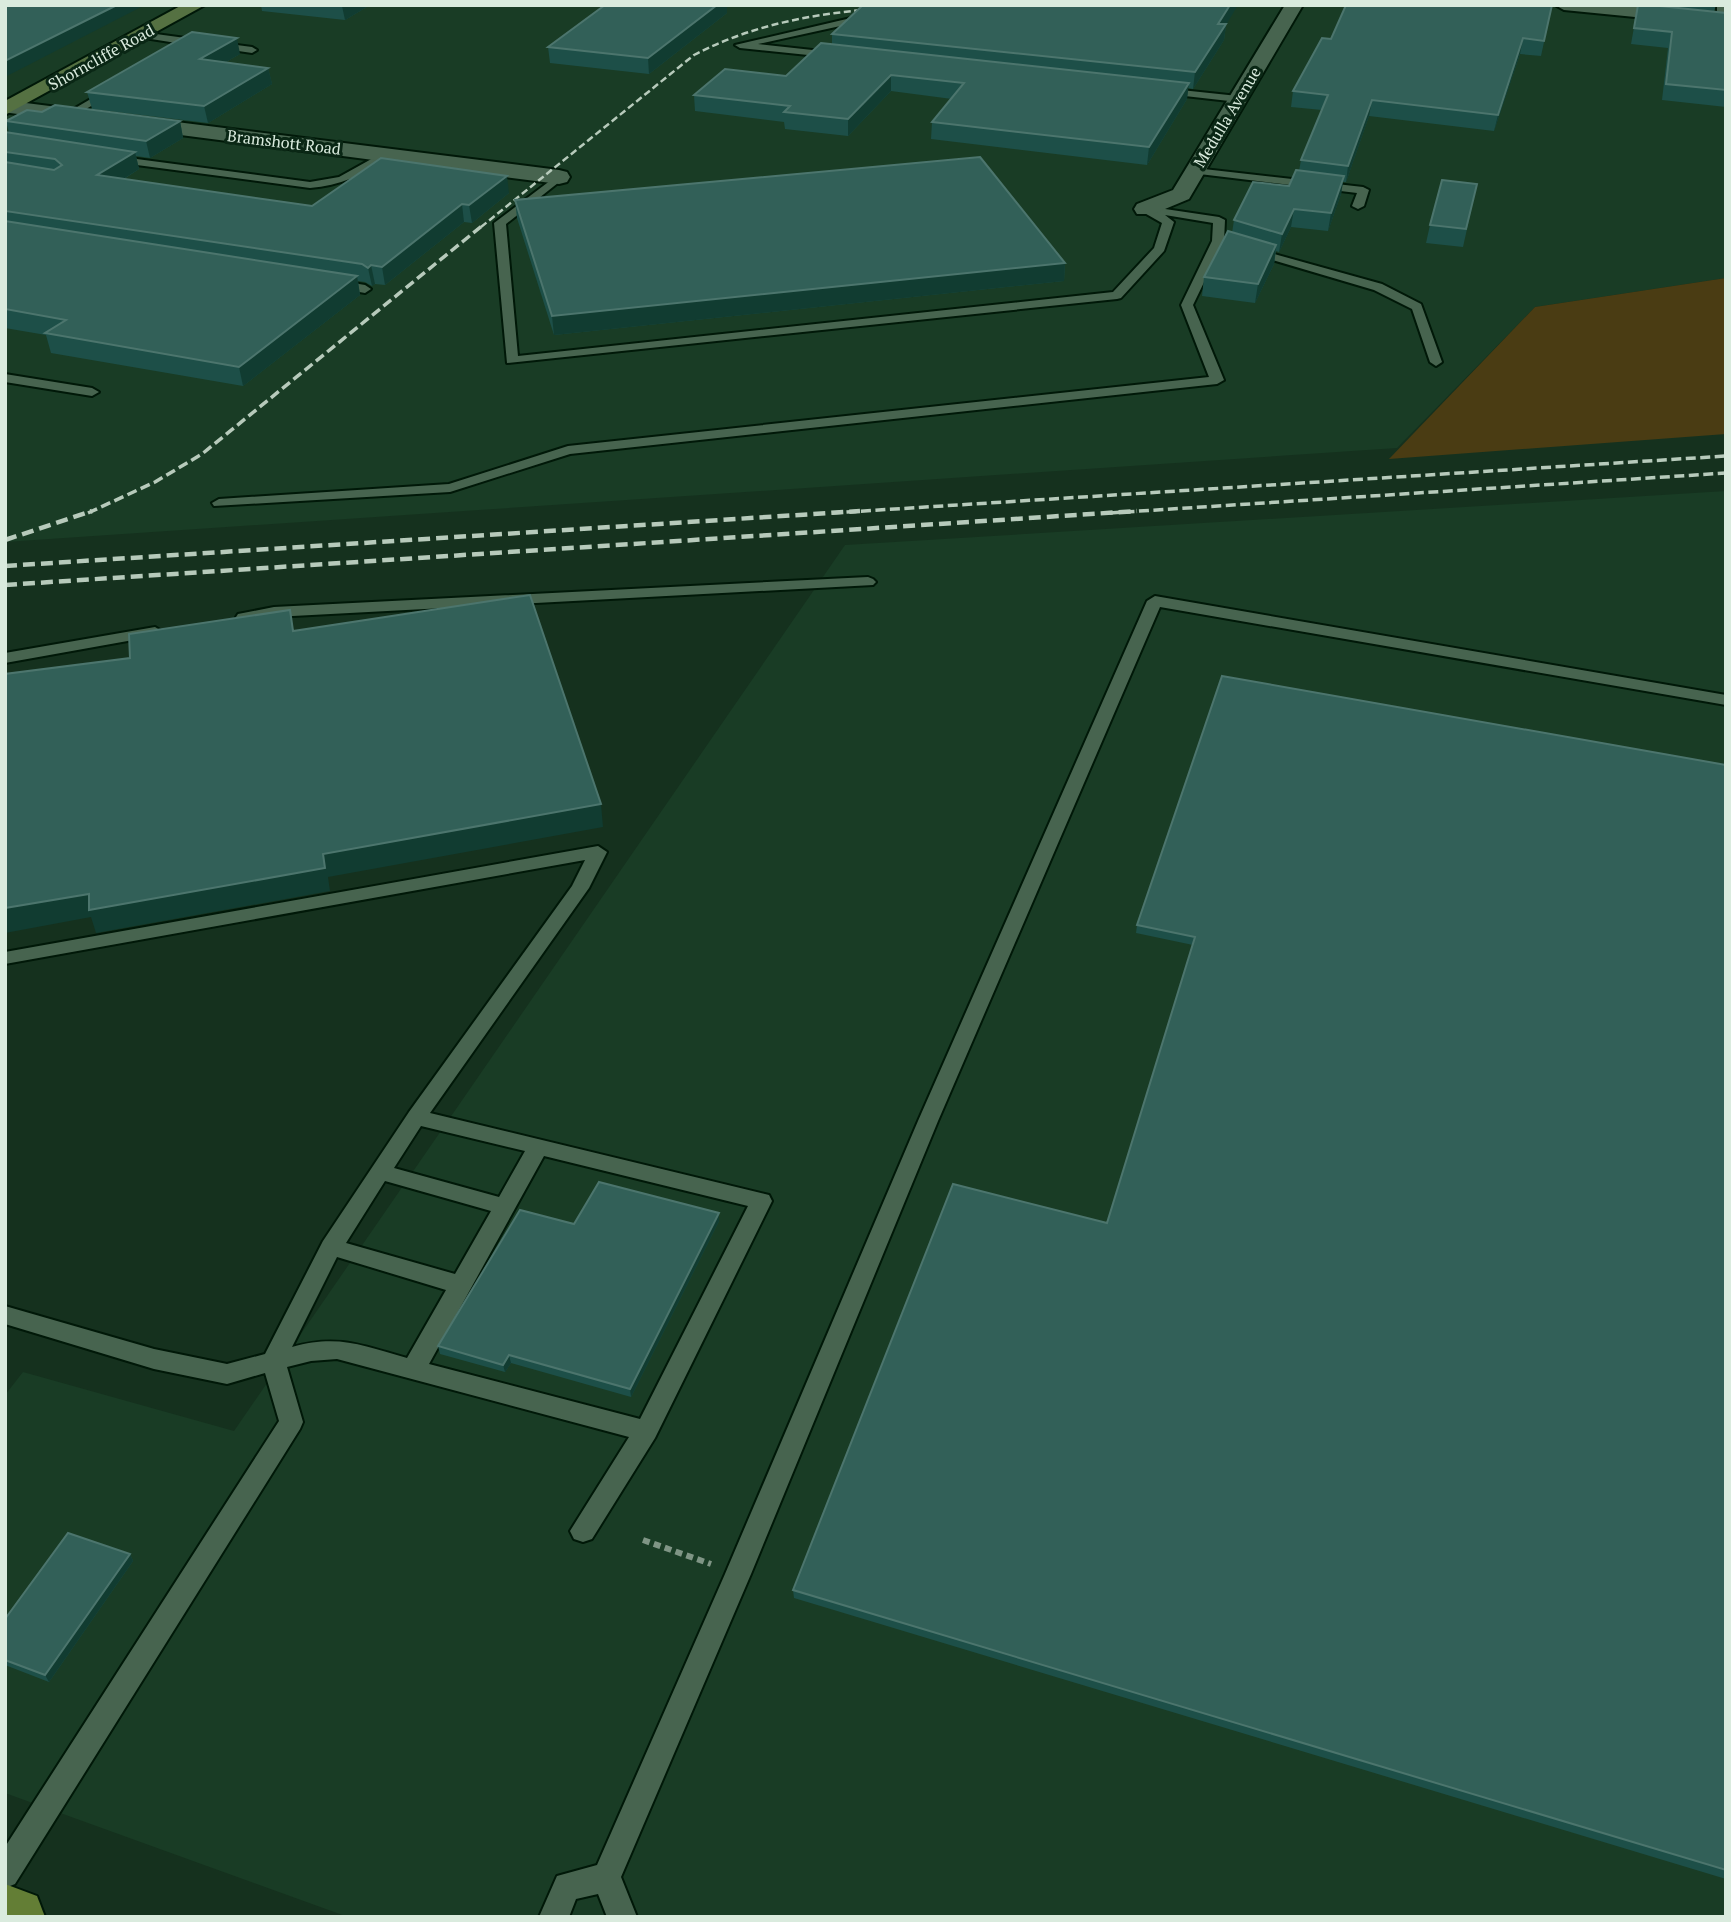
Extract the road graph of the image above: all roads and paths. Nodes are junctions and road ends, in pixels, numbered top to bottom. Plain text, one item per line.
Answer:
1 (196, 5) edge
2 (1294, 5) edge
3 (1564, 5) edge
4 (1610, 8) edge
5 (1723, 16) edge
6 (850, 21) edge
7 (141, 35) junction
8 (192, 42) junction
9 (252, 50) dead end
10 (170, 55) edge
11 (848, 56) edge
12 (125, 82) edge
13 (1144, 89) edge
14 (1238, 99) junction
15 (8, 108) edge
16 (70, 114) junction
17 (384, 155) junction
18 (102, 158) edge
19 (1195, 171) junction
20 (559, 177) joint
21 (1358, 206) dead end
22 (1145, 209) junction
23 (1218, 241) junction
24 (325, 282) edge
25 (365, 289) edge
26 (1436, 362) dead end
27 (5, 378) edge
28 (92, 392) dead end
29 (219, 503) dead end
30 (868, 582) dead end
31 (234, 619) edge
32 (167, 631) edge
33 (5, 658) edge
34 (1726, 700) edge
35 (5, 958) edge
36 (416, 1116) junction
37 (539, 1146) junction
38 (381, 1172) junction
39 (505, 1207) junction
40 (331, 1247) junction
41 (461, 1285) junction
42 (5, 1315) edge
43 (273, 1361) junction
44 (414, 1368) junction
45 (646, 1432) junction
46 (583, 1531) dead end
47 (643, 1540) dead end
48 (738, 1574) junction
49 (5, 1874) edge
50 (606, 1878) junction
51 (5, 1913) edge
52 (16, 1917) edge
53 (554, 1917) edge
54 (622, 1917) edge

1 - 7 street, Shorncliffe Road
2 - 14 street, Medulla Avenue
3 - 4 street
4 - 5 street
6 - 11 lane
7 - 8 lane
7 - 15 street, Shorncliffe Road
8 - 9 lane
8 - 10 lane
12 - 16 lane
13 - 14 lane
14 - 19 street, Medulla Avenue
15 - 16 street, Bramshott Road
16 - 17 street, Bramshott Road
17 - 18 lane
17 - 20 street, Bramshott Road
19 - 21 lane
19 - 22 street, Medulla Avenue
20 - 22 lane
22 - 23 lane
23 - 26 lane
23 - 29 lane
24 - 25 lane
27 - 28 lane
30 - 31 lane
32 - 33 lane
34 - 48 lane
35 - 36 lane
36 - 37 lane
36 - 38 lane
37 - 39 lane
37 - 45 lane
38 - 39 lane
38 - 40 lane
39 - 41 lane
40 - 41 lane
40 - 43 lane
41 - 44 lane
42 - 43 lane
43 - 44 lane
43 - 49 lane
44 - 45 lane
45 - 46 lane
47 - 48 path
48 - 50 lane
50 - 53 lane
50 - 54 lane
51 - 52 main road

